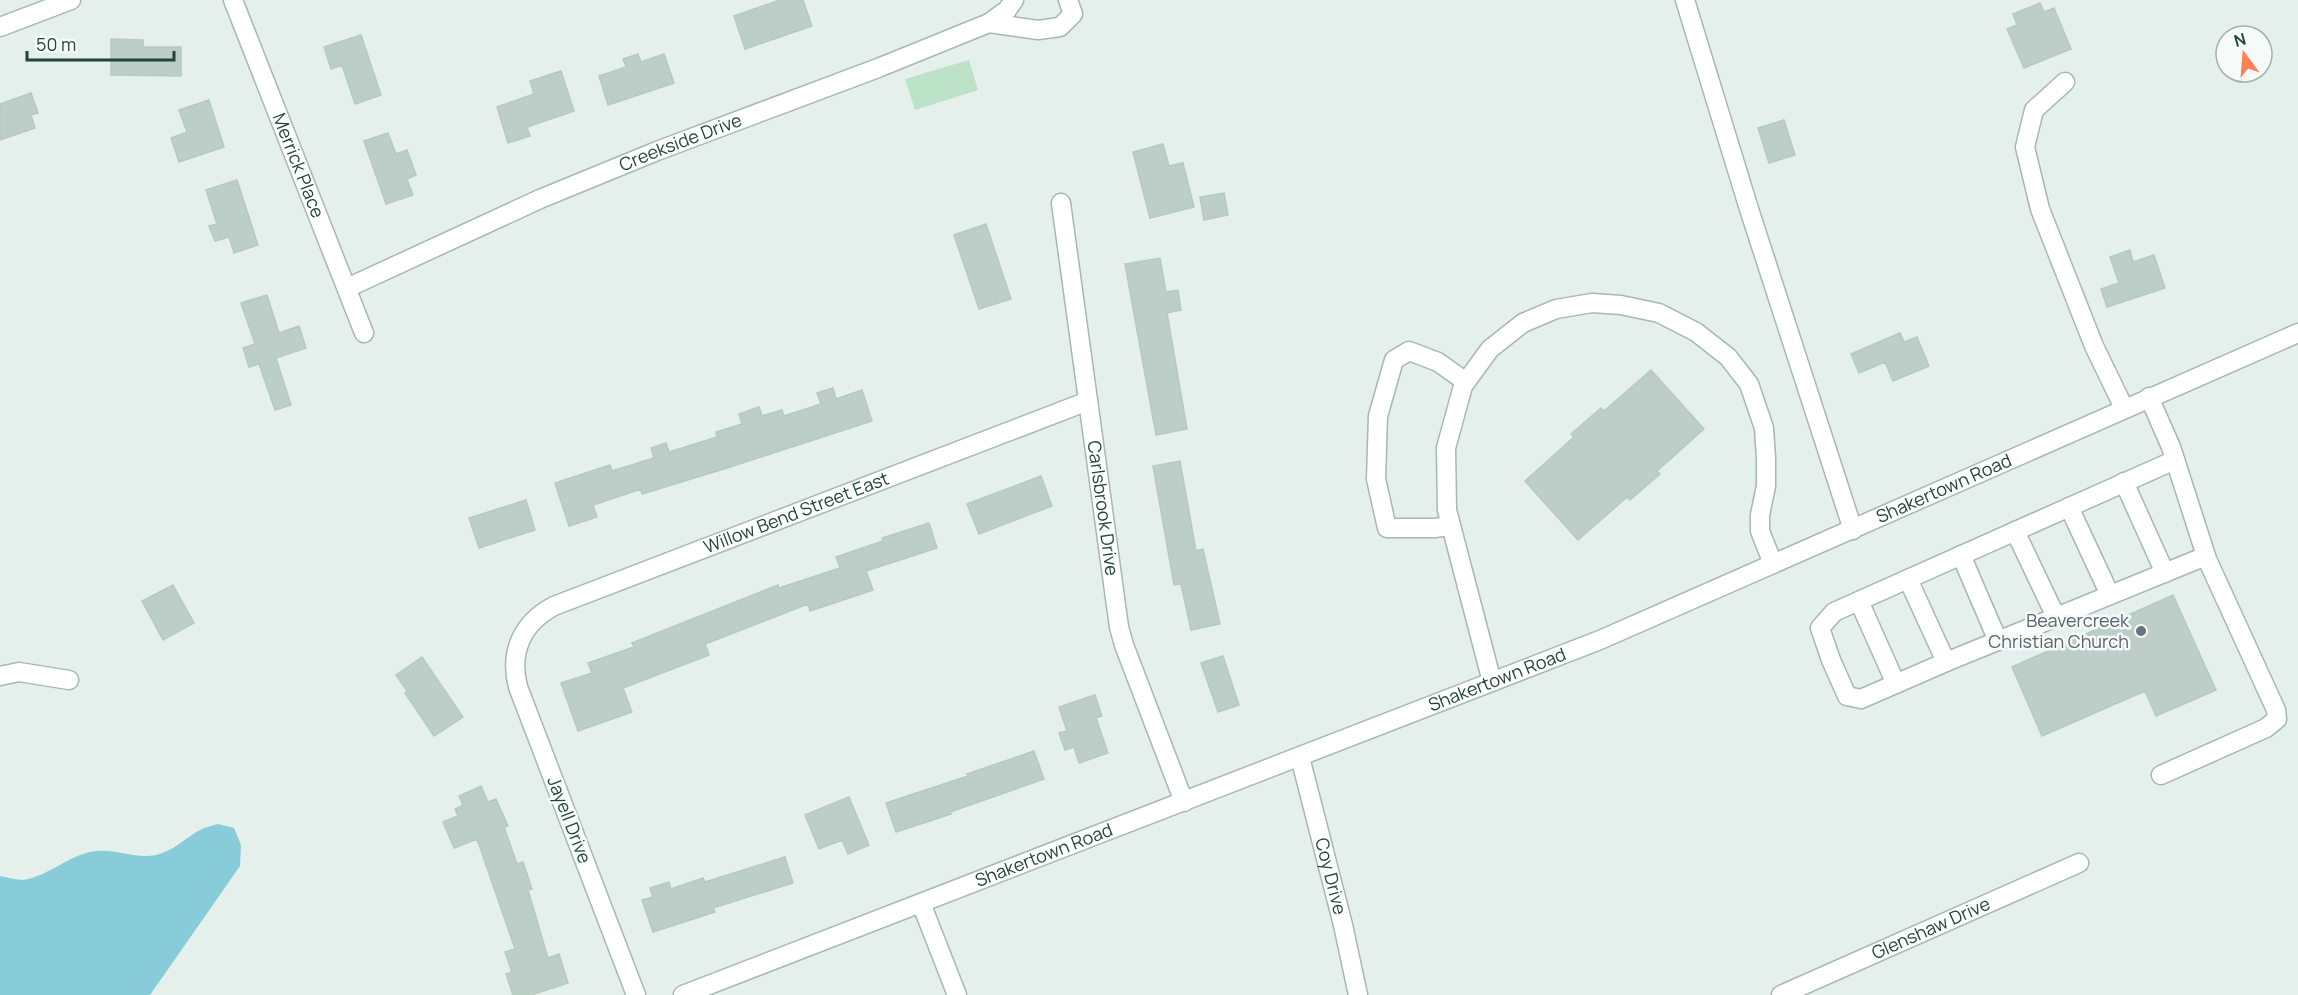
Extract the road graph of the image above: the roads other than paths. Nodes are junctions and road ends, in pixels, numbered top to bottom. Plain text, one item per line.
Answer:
1 (71, 0) edge
2 (232, 0) edge
3 (1014, 0) edge
4 (1068, 0) edge
5 (1685, 0) edge
6 (989, 23) junction
7 (0, 27) edge
8 (2065, 82) dead end
9 (1061, 203) dead end
10 (347, 288) junction
11 (364, 333) dead end
12 (2298, 333) edge
13 (1466, 382) junction
14 (2149, 397) junction
15 (1088, 401) junction
16 (2124, 408) junction
17 (2175, 460) junction
18 (2124, 482) junction
19 (2069, 507) junction
20 (1451, 526) junction
21 (1853, 530) junction
22 (2016, 531) junction
23 (1961, 555) junction
24 (2206, 556) junction
25 (1773, 564) junction
26 (2166, 573) junction
27 (1908, 579) junction
28 (2110, 595) junction
29 (1858, 601) junction
30 (2056, 617) junction
31 (1998, 641) junction
32 (518, 644) joint
33 (1946, 662) junction
34 (0, 676) edge
35 (69, 680) dead end
36 (1492, 682) junction
37 (1896, 684) junction
38 (1300, 757) junction
39 (2161, 776) dead end
40 (1184, 802) junction
41 (2079, 863) dead end
42 (921, 903) junction
43 (636, 995) edge
44 (683, 995) edge
45 (957, 995) edge
46 (1358, 995) edge
47 (1781, 995) edge

1 - 7 street
2 - 10 street, Merrick Place
3 - 6 street, Creekside Drive
4 - 6 street
5 - 21 street
6 - 10 street, Creekside Drive
8 - 16 street
9 - 15 street, Carlsbrook Drive
10 - 11 street, Merrick Place
12 - 14 street, Shakertown Road
13 - 20 street
13 - 20 street
13 - 25 street
14 - 16 street, Shakertown Road
14 - 17 street
15 - 32 street, Willow Bend Street East
15 - 40 street, Carlsbrook Drive
16 - 21 street, Shakertown Road
17 - 18 street
17 - 24 street
18 - 19 street
18 - 26 street
19 - 22 street
19 - 28 street
20 - 36 street
21 - 25 street, Shakertown Road
22 - 23 street
22 - 30 street
23 - 27 street
23 - 31 street
24 - 26 street
24 - 39 street
25 - 36 street, Shakertown Road
26 - 28 street
27 - 29 street
27 - 33 street
28 - 30 street
29 - 37 street
29 - 37 street
30 - 31 street
31 - 33 street
32 - 43 street, Jayell Drive
33 - 37 street
34 - 35 street
36 - 38 street, Shakertown Road
38 - 40 street, Shakertown Road
38 - 46 street, Coy Drive
40 - 42 street, Shakertown Road
41 - 47 street, Glenshaw Drive
42 - 44 street, Shakertown Road
42 - 45 street

